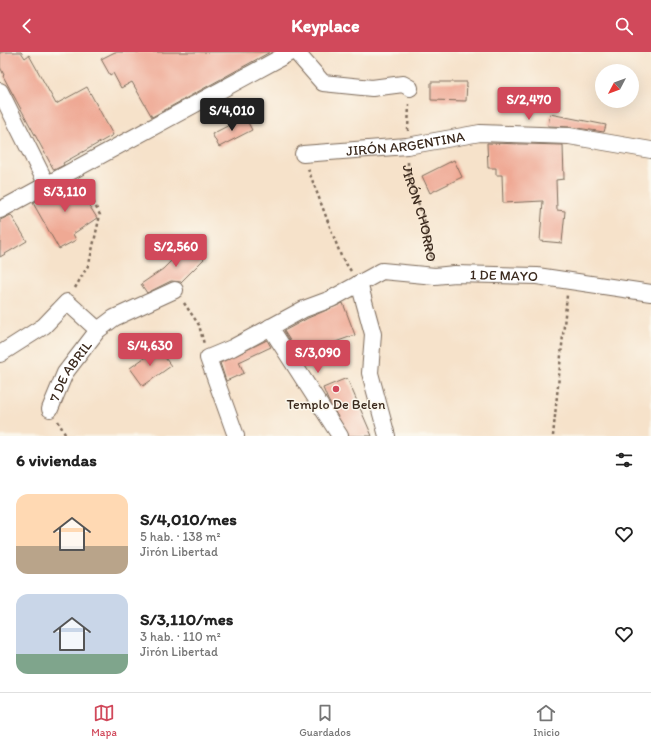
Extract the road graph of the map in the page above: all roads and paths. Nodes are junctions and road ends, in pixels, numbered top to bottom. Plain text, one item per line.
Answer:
1 (291, 52) edge
2 (296, 52) edge
3 (410, 88) joint
4 (0, 90) edge
5 (408, 146) junction
6 (651, 150) edge
7 (303, 154) joint
8 (76, 170) junction
9 (47, 185) junction
10 (0, 210) edge
11 (435, 276) junction
12 (569, 280) junction
13 (359, 283) junction
14 (175, 290) joint
15 (651, 294) edge
16 (67, 302) junction
17 (270, 327) junction
18 (98, 330) junction
19 (0, 354) edge
20 (208, 358) junction
21 (50, 408) dead end
22 (236, 436) edge
23 (340, 436) edge
24 (387, 436) edge
25 (553, 436) edge

1 - 8 street
2 - 3 street
3 - 5 path, JIRÓN CHORRO
4 - 9 street
5 - 6 street, JIRÓN ARGENTINA
5 - 7 street, JIRÓN ARGENTINA
5 - 11 path, JIRÓN CHORRO
7 - 13 path
8 - 9 street
8 - 16 path
9 - 10 street
11 - 12 street, 1 DE MAYO
11 - 13 street, 1 DE MAYO
12 - 15 street, 1 DE MAYO
12 - 25 path
13 - 17 street, 1 DE MAYO
13 - 24 street
14 - 18 street, 7 DE ABRIL
14 - 20 path
16 - 18 street
16 - 19 street
17 - 20 street, 1 DE MAYO
17 - 23 street
18 - 21 street, 7 DE ABRIL
20 - 22 street

